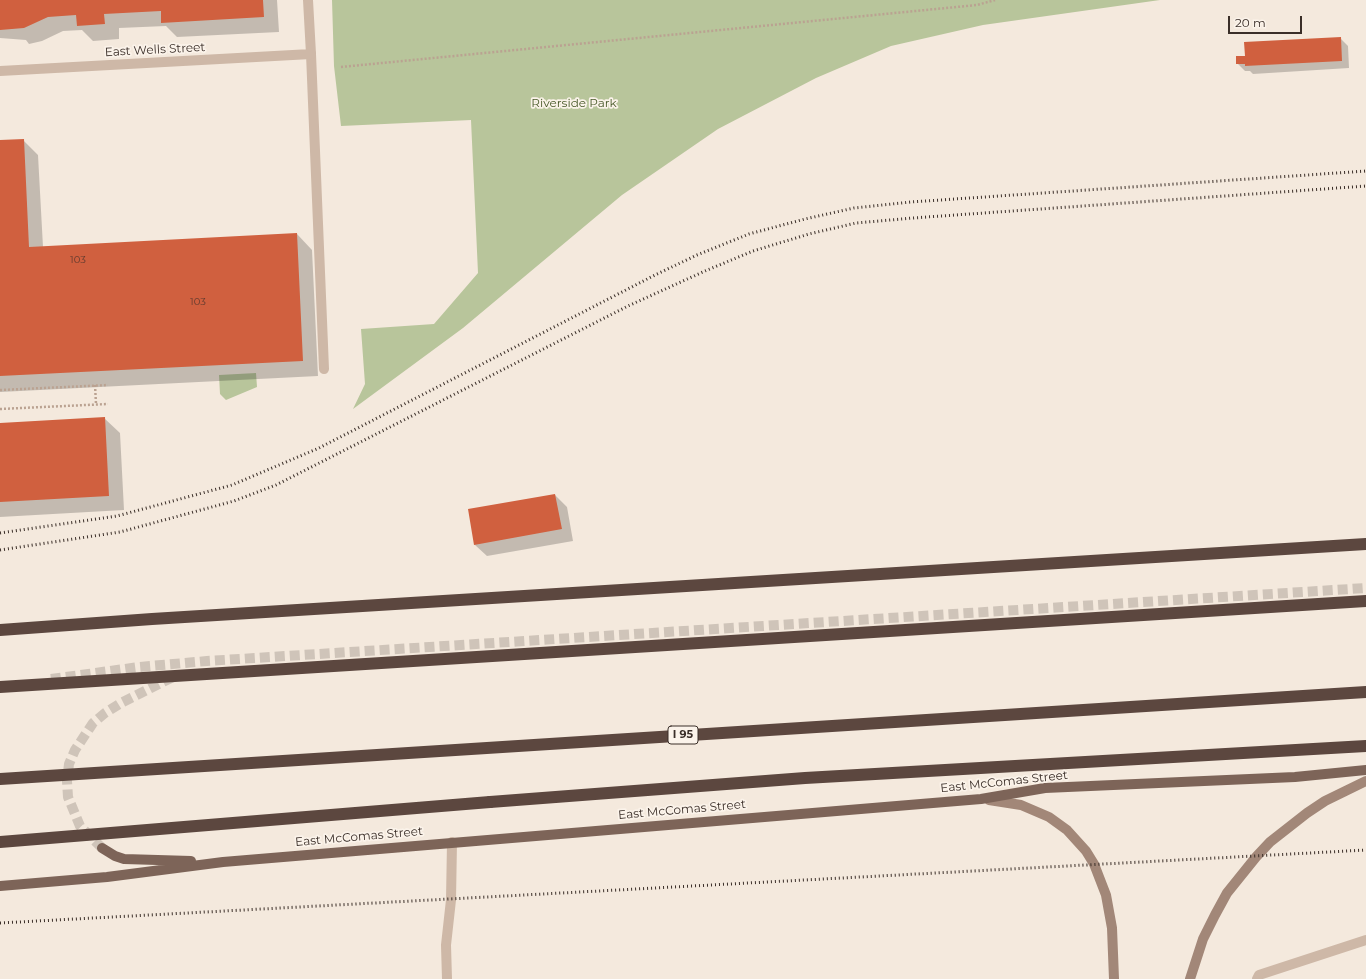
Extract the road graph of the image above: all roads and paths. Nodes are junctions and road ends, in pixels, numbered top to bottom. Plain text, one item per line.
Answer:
1 (308, 0) edge
2 (995, 0) edge
3 (311, 54) junction
4 (341, 67) dead end
5 (0, 71) edge
6 (324, 369) dead end
7 (95, 385) junction
8 (108, 385) dead end
9 (0, 390) edge
10 (96, 404) junction
11 (108, 404) dead end
12 (0, 409) edge
13 (1366, 544) edge
14 (1366, 601) edge
15 (0, 630) edge
16 (0, 687) edge
17 (1366, 692) edge
18 (1366, 746) edge
19 (1366, 770) edge
20 (0, 779) edge
21 (1366, 781) edge
22 (981, 799) junction
23 (0, 842) edge
24 (452, 842) junction
25 (102, 848) tunnel mouth
26 (223, 862) junction
27 (0, 886) edge
28 (1366, 940) edge
29 (447, 979) edge
30 (1114, 979) edge
31 (1190, 979) edge
32 (1257, 979) edge

1 - 3 street
2 - 4 path
3 - 5 street, East Wells Street
3 - 6 street
7 - 8 path
7 - 9 path
7 - 10 path
10 - 11 path
10 - 12 path
13 - 15 highway
14 - 16 highway, bridge
17 - 20 highway, I 95, bridge
18 - 23 highway, bridge
19 - 22 main road, East McComas Street
21 - 31 street
22 - 24 main road, East McComas Street
22 - 30 street
24 - 26 main road, East McComas Street
24 - 29 street
25 - 26 main road
26 - 27 main road, East McComas Street
28 - 32 street

